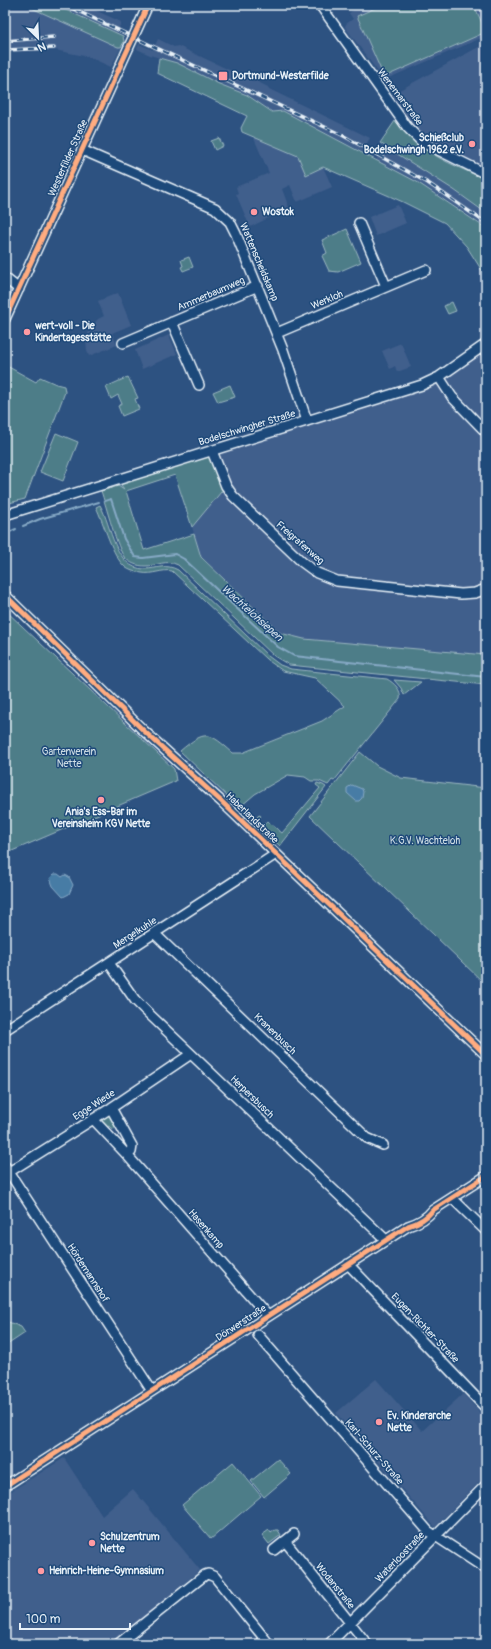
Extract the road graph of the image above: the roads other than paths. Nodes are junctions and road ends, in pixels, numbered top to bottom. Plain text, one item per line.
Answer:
1 (148, 5) edge
2 (320, 5) edge
3 (82, 150) junction
4 (486, 174) edge
5 (359, 222) dead end
6 (426, 270) dead end
7 (5, 278) edge
8 (258, 286) junction
9 (386, 286) junction
10 (18, 290) junction
11 (5, 319) edge
12 (172, 322) junction
13 (276, 333) junction
14 (124, 343) dead end
15 (486, 344) edge
16 (438, 377) junction
17 (199, 385) dead end
18 (307, 421) junction
19 (486, 432) edge
20 (212, 450) junction
21 (5, 515) edge
22 (486, 589) edge
23 (5, 595) edge
24 (276, 854) junction
25 (155, 934) junction
26 (109, 963) junction
27 (5, 1030) edge
28 (191, 1054) junction
29 (486, 1055) edge
30 (111, 1108) junction
31 (93, 1119) junction
32 (384, 1145) dead end
33 (127, 1155) junction
34 (7, 1169) edge
35 (486, 1176) edge
36 (452, 1198) junction
37 (486, 1231) edge
38 (386, 1240) junction
39 (348, 1264) junction
40 (268, 1316) junction
41 (258, 1335) dead end
42 (152, 1391) junction
43 (486, 1408) edge
44 (486, 1485) edge
45 (5, 1486) edge
46 (294, 1534) dead end
47 (435, 1536) junction
48 (285, 1541) junction
49 (274, 1550) dead end
50 (486, 1569) edge
51 (350, 1623) junction
52 (125, 1642) edge
53 (269, 1644) edge
54 (329, 1644) edge
55 (367, 1644) edge

1 - 3 street, Westerfilder Straße
2 - 4 street, Wenemarstraße
3 - 8 street, Wattenscheidskamp
3 - 10 street, Westerfilder Straße
5 - 9 street
6 - 9 street, Werkloh
7 - 10 street
8 - 12 street, Ammerbaumweg
8 - 13 street, Wattenscheidskamp
9 - 13 street, Werkloh
10 - 11 street, Westerfilder Straße
12 - 14 street, Ammerbaumweg
12 - 17 street, Ammerbaumweg
13 - 18 street, Wattenscheidskamp
15 - 16 street, Bodelschwingher Straße
16 - 18 street, Bodelschwingher Straße
16 - 19 street
18 - 20 street, Bodelschwingher Straße
20 - 21 street, Bodelschwingher Straße
20 - 22 street, Freigrafenweg
23 - 24 street, Haberlandstraße
24 - 25 street, Mergelkuhle
24 - 29 street, Haberlandstraße
25 - 26 street, Mergelkuhle
25 - 32 street, Kranenbusch
26 - 27 street, Mergelkuhle
26 - 28 street, Herpersbusch
28 - 30 street, Egge Wiede
28 - 38 street, Herpersbusch
30 - 31 street, Egge Wiede
30 - 33 street
31 - 33 street, Hasenkamp
31 - 34 street, Egge Wiede
33 - 40 street, Hasenkamp
34 - 42 street, Hördemannshof
35 - 36 street, Dörwerstraße
36 - 37 street
36 - 38 street, Dörwerstraße
38 - 39 street, Dörwerstraße
39 - 40 street, Dörwerstraße
39 - 43 street, Eugen-Richter-Straße
40 - 42 street, Dörwerstraße
41 - 47 street, Karl-Schurz-Straße
42 - 45 street, Dörwerstraße
44 - 47 street, Waterloostraße
46 - 48 street
47 - 50 street, Karl-Schurz-Straße
47 - 51 street, Waterloostraße
48 - 49 street
48 - 51 street, Wodanstraße
51 - 54 street, Waterloostraße
51 - 55 street, Wodanstraße
52 - 53 street

